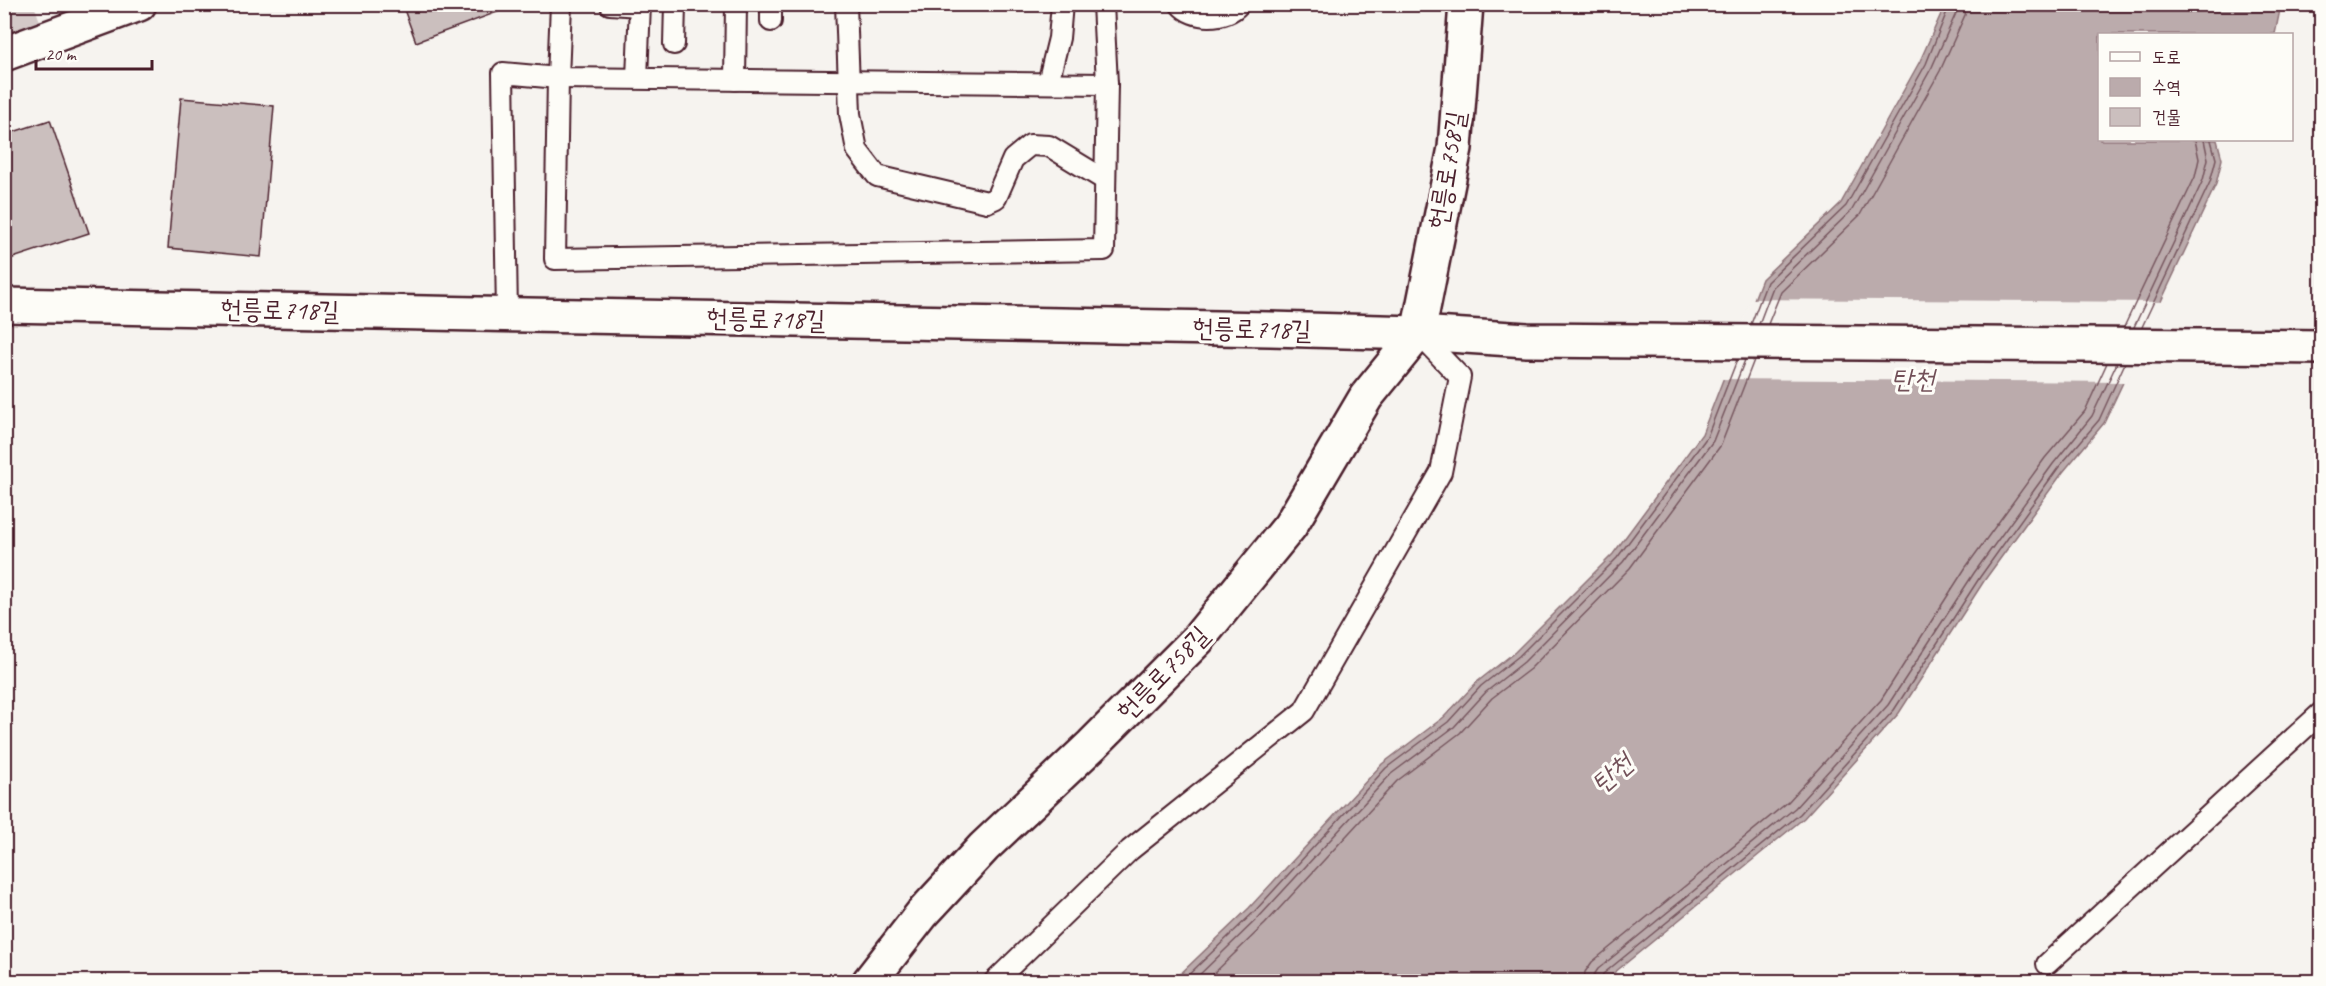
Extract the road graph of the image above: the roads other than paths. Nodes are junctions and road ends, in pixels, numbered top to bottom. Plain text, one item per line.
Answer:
1 (139, 4) edge
2 (561, 4) edge
3 (610, 4) edge
4 (675, 4) edge
5 (736, 4) edge
6 (846, 4) edge
7 (1062, 4) edge
8 (1103, 4) edge
9 (1180, 4) edge
10 (1239, 4) edge
11 (1466, 4) edge
12 (640, 5) edge
13 (674, 44) dead end
14 (4, 54) edge
15 (558, 78) junction
16 (638, 78) junction
17 (735, 80) junction
18 (848, 81) junction
19 (1048, 83) junction
20 (1107, 84) junction
21 (1105, 180) junction
22 (4, 305) edge
23 (507, 314) junction
24 (1418, 333) junction
25 (2322, 347) edge
26 (2322, 712) edge
27 (2048, 964) dead end
28 (868, 981) edge
29 (994, 981) edge

1 - 14 street
2 - 15 lane
3 - 12 lane
4 - 13 lane
5 - 17 lane
6 - 18 lane
7 - 19 lane
8 - 20 lane
9 - 10 lane
11 - 24 street, 헌릉로758길
12 - 16 lane
15 - 16 lane
15 - 21 lane
15 - 23 lane
16 - 17 lane
17 - 18 lane
18 - 19 lane
18 - 21 lane
19 - 20 lane
20 - 21 lane
22 - 23 street, 헌릉로718길
23 - 24 street, 헌릉로718길
24 - 25 street, 헌릉로718길
24 - 28 street, 헌릉로758길
24 - 29 lane
26 - 27 lane

